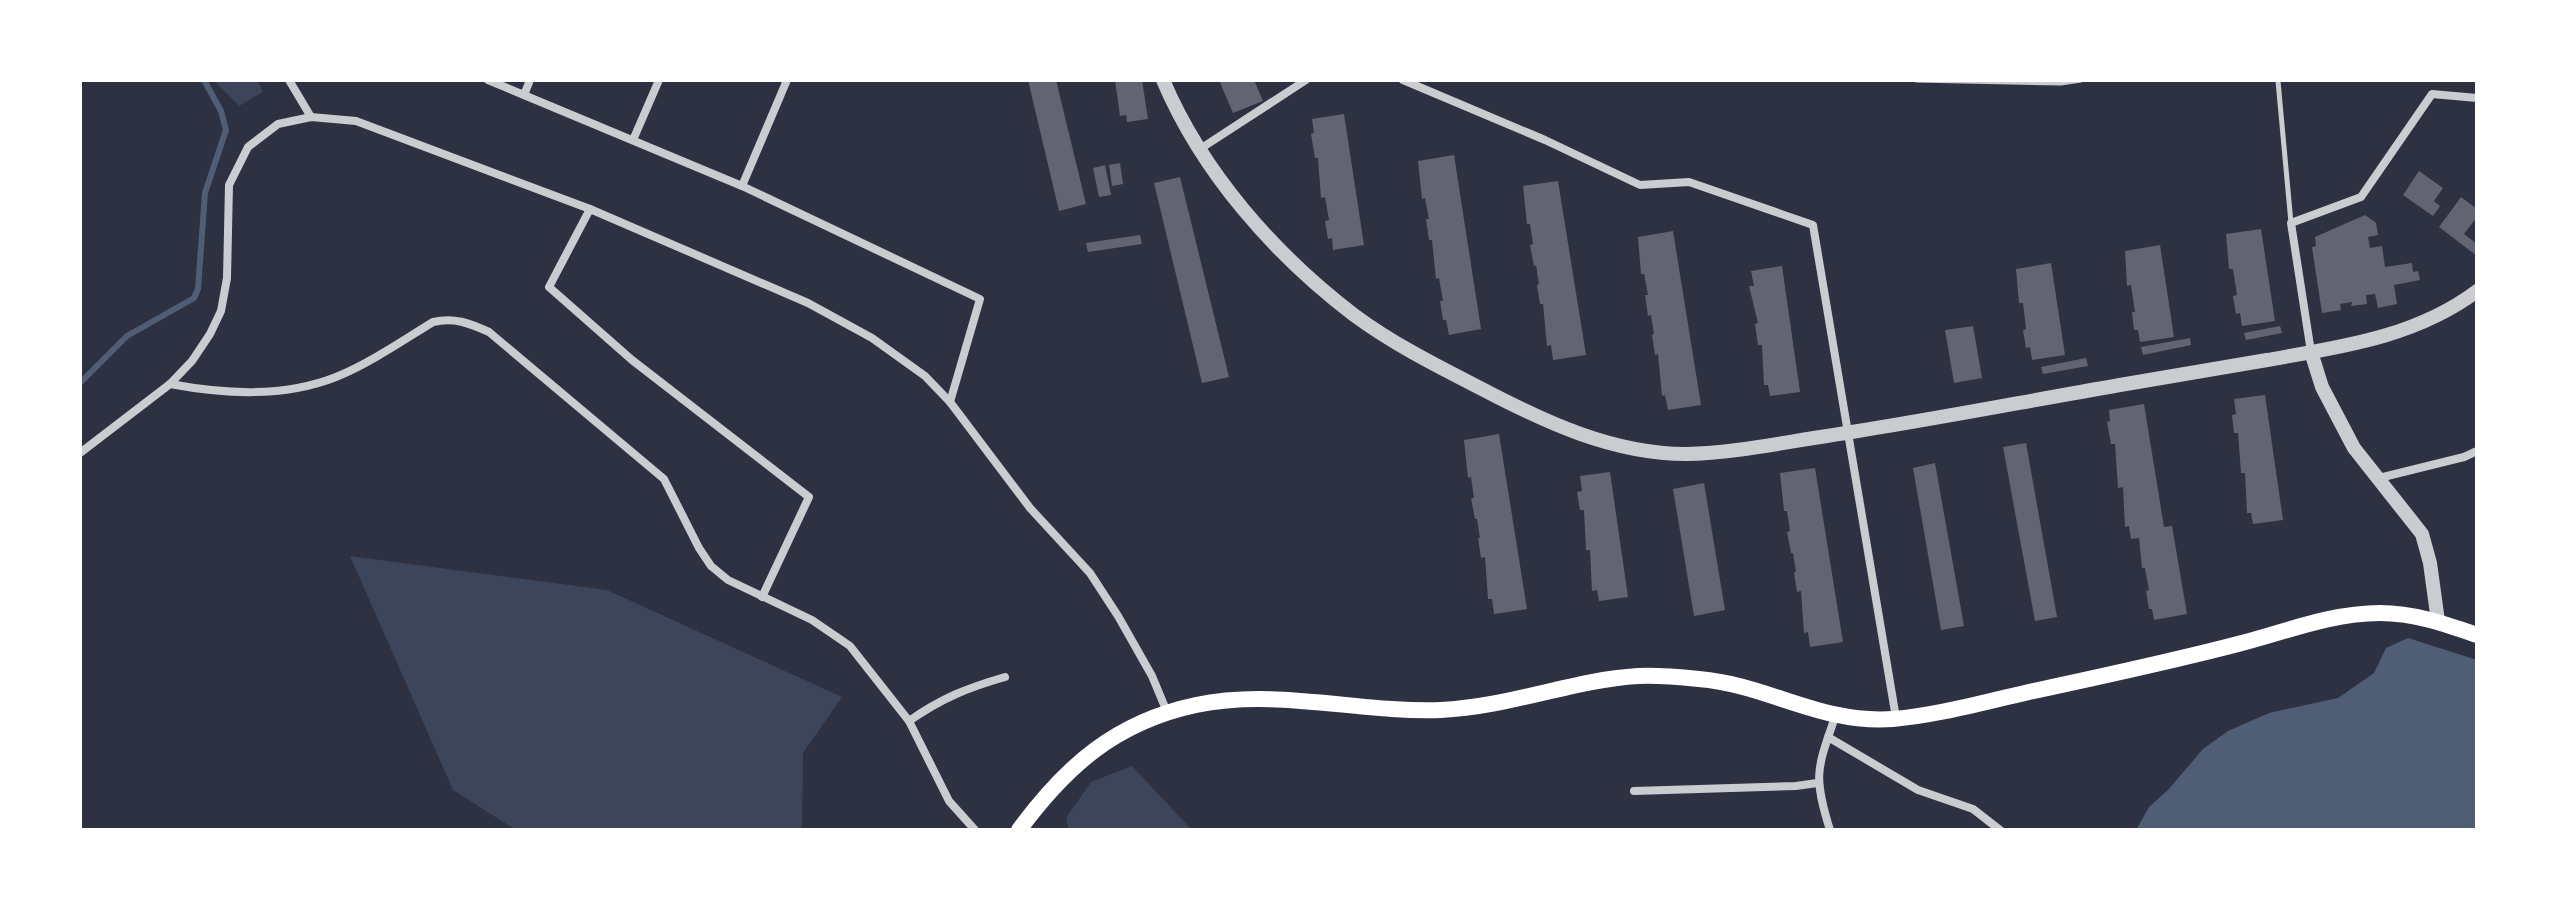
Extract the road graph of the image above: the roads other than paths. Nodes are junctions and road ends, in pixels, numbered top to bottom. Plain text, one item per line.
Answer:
1 (289, 80) edge
2 (488, 80) edge
3 (530, 80) edge
4 (659, 80) edge
5 (787, 80) edge
6 (1163, 80) edge
7 (1306, 80) edge
8 (1403, 80) edge
9 (1916, 80) edge
10 (2081, 80) edge
11 (2278, 80) edge
12 (524, 95) junction
13 (2477, 98) edge
14 (311, 117) junction
15 (633, 140) junction
16 (1200, 149) junction
17 (742, 186) junction
18 (590, 209) junction
19 (2291, 223) junction
20 (2477, 291) edge
21 (2311, 352) junction
22 (170, 384) junction
23 (950, 402) junction
24 (1848, 433) junction
25 (2477, 451) edge
26 (80, 453) edge
27 (2379, 478) junction
28 (762, 597) junction
29 (2438, 621) junction
30 (2477, 635) edge
31 (1005, 677) dead end
32 (1167, 712) junction
33 (1835, 717) junction
34 (1896, 718) junction
35 (909, 721) junction
36 (1828, 737) junction
37 (1817, 783) junction
38 (1634, 791) dead end
39 (975, 830) edge
40 (1019, 830) edge
41 (1830, 830) edge
42 (2000, 830) edge

1 - 14 street
2 - 12 street
3 - 12 street
4 - 15 street
5 - 17 street
6 - 16 street
7 - 16 street
8 - 24 street
9 - 10 lane
11 - 19 lane
12 - 15 street
13 - 19 street
14 - 18 street
14 - 22 street
15 - 17 street
16 - 24 street
17 - 23 street
18 - 23 street
18 - 28 street
19 - 21 street
20 - 21 street
21 - 24 street
21 - 27 street
22 - 26 street
22 - 28 street
23 - 32 street
24 - 34 street
25 - 27 street
27 - 29 street
28 - 35 street
29 - 30 main road
29 - 34 main road
31 - 35 street
32 - 33 main road
32 - 40 main road
33 - 34 main road
33 - 36 street
35 - 39 street
36 - 37 street
36 - 42 street
37 - 38 street
37 - 41 street

